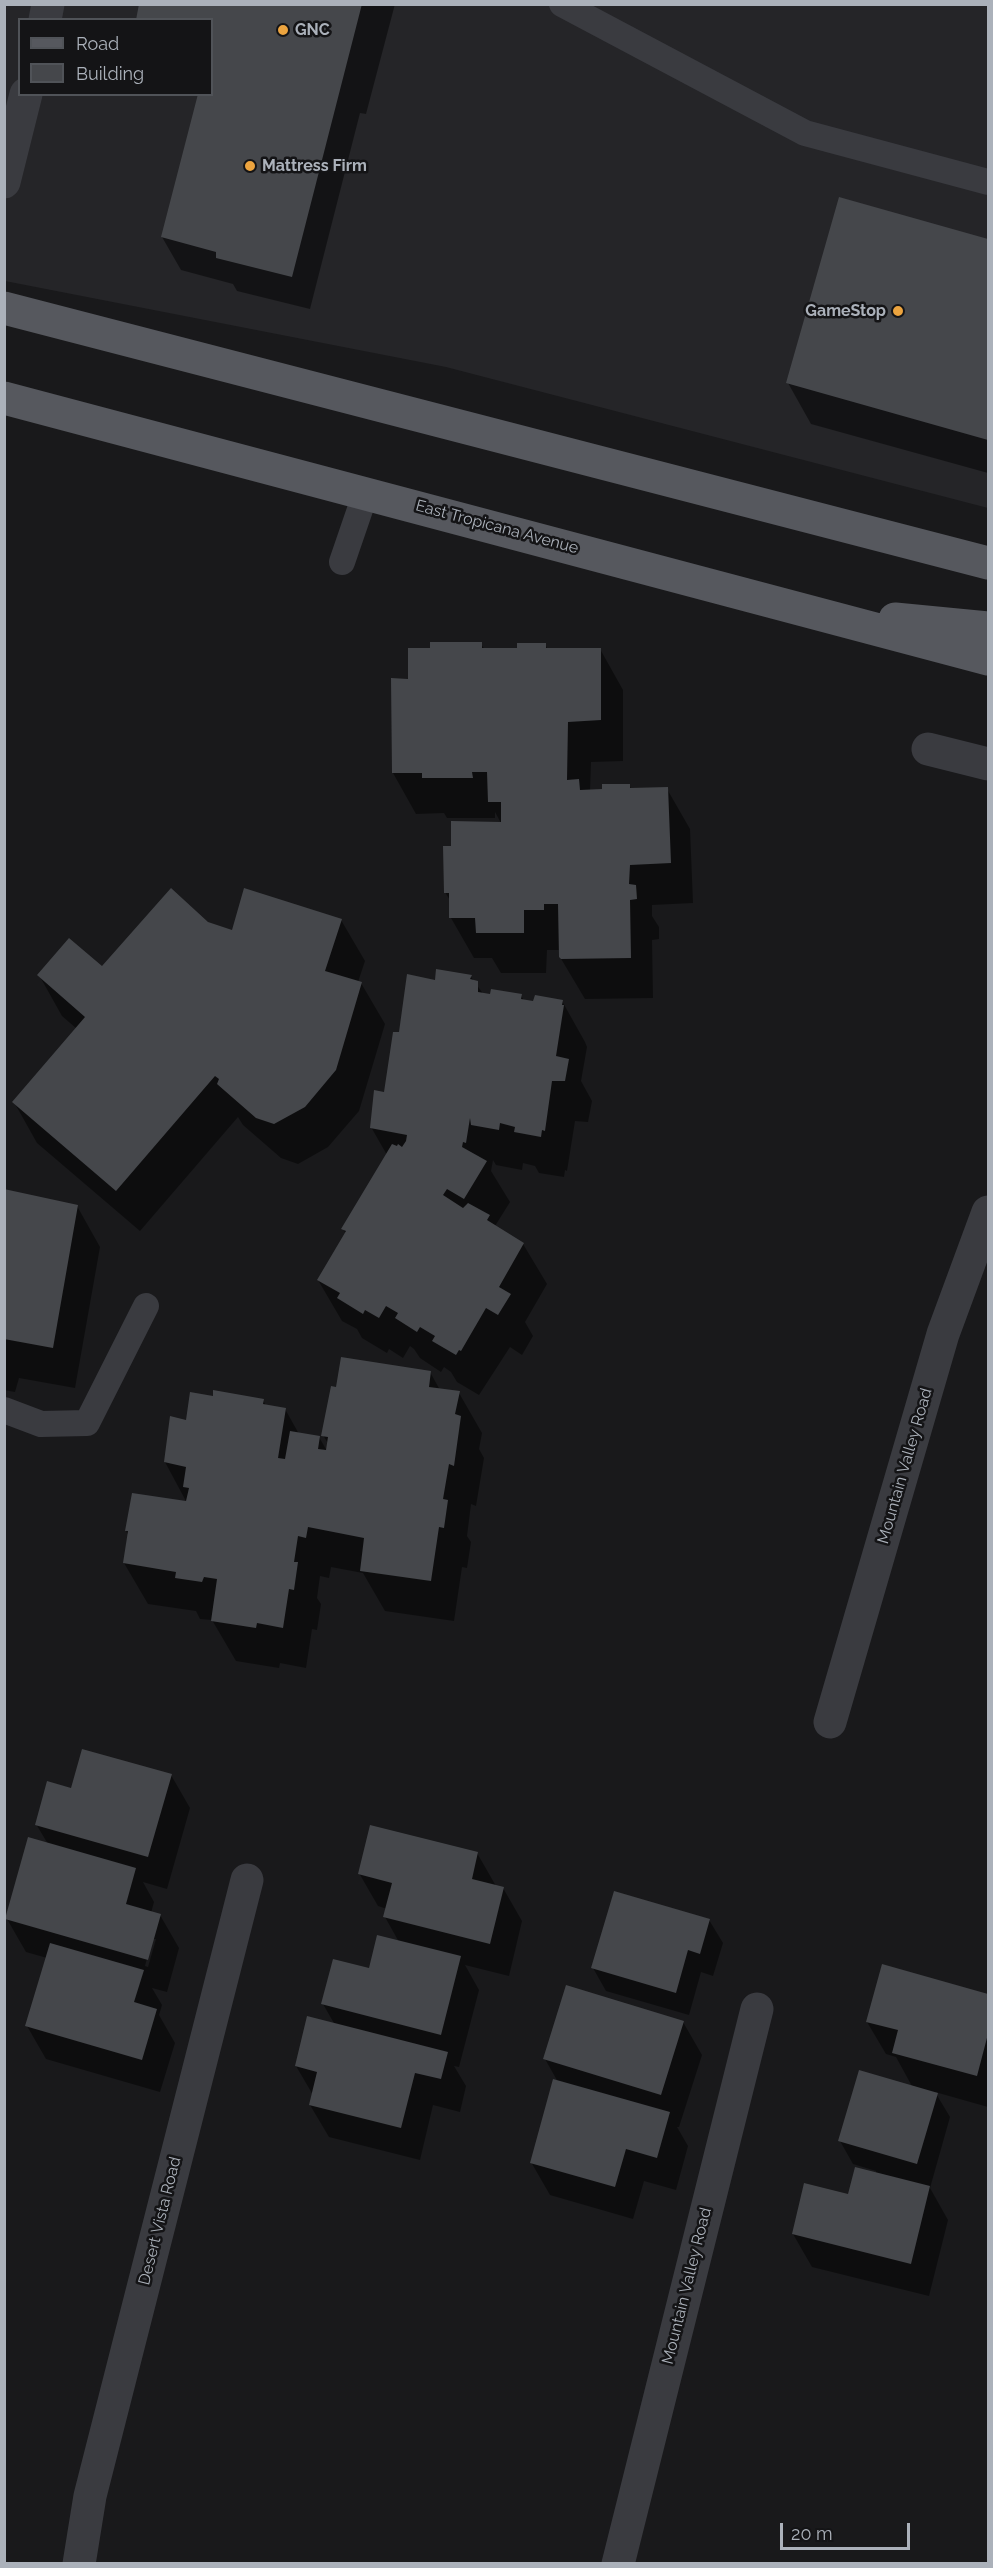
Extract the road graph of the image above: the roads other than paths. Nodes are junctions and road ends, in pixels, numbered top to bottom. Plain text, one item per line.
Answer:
1 (562, 4) edge
2 (26, 96) edge
3 (988, 182) edge
4 (4, 183) edge
5 (4, 308) edge
6 (4, 398) edge
7 (366, 492) junction
8 (342, 562) dead end
9 (988, 563) edge
10 (840, 620) junction
11 (988, 628) edge
12 (988, 659) edge
13 (928, 749) dead end
14 (988, 764) edge
15 (988, 1212) edge
16 (146, 1306) dead end
17 (4, 1410) edge
18 (830, 1722) dead end
19 (248, 1880) dead end
20 (757, 2009) dead end
21 (79, 2564) edge
22 (618, 2564) edge

1 - 3 lane
2 - 4 street
5 - 9 main road
6 - 7 main road, East Tropicana Avenue
7 - 8 lane
7 - 10 main road, East Tropicana Avenue
10 - 11 main road
10 - 12 main road, East Tropicana Avenue
13 - 14 street
15 - 18 street, Mountain Valley Road
16 - 17 lane
19 - 21 street, Desert Vista Road
20 - 22 street, Mountain Valley Road

